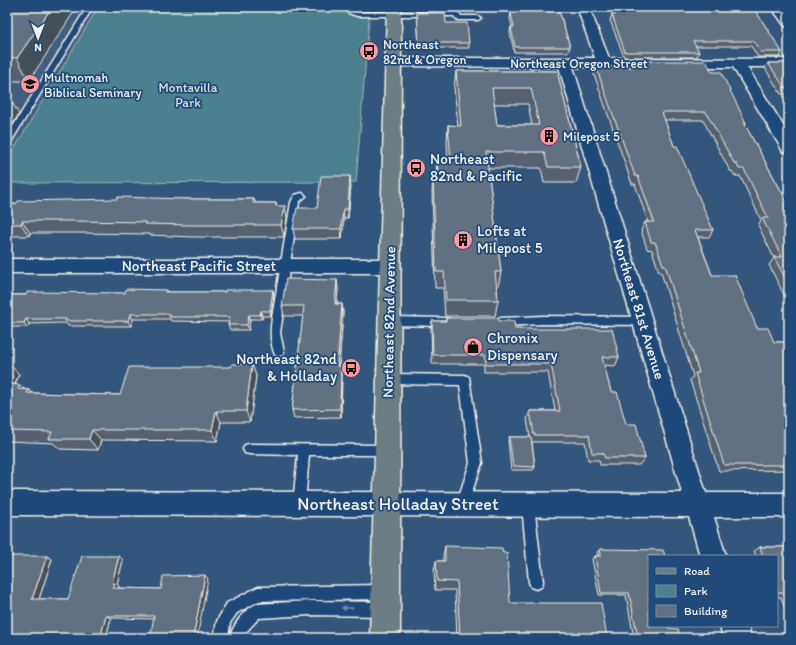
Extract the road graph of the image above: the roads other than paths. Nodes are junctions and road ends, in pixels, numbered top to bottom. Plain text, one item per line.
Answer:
1 (90, 7) edge
2 (346, 7) edge
3 (477, 7) edge
4 (584, 7) edge
5 (777, 7) edge
6 (394, 10) edge
7 (427, 10) edge
8 (478, 18) dead end
9 (789, 23) edge
10 (393, 62) junction
11 (565, 63) junction
12 (604, 63) junction
13 (738, 63) junction
14 (789, 63) edge
15 (7, 142) edge
16 (789, 148) edge
17 (302, 196) dead end
18 (7, 266) edge
19 (285, 266) junction
20 (390, 266) junction
21 (390, 321) junction
22 (643, 321) junction
23 (453, 322) edge
24 (492, 322) edge
25 (279, 352) dead end
26 (389, 379) junction
27 (249, 449) dead end
28 (304, 450) junction
29 (388, 450) junction
30 (7, 503) edge
31 (299, 503) junction
32 (387, 503) junction
33 (462, 504) junction
34 (528, 505) junction
35 (698, 505) junction
36 (789, 505) edge
37 (713, 555) edge
38 (536, 582) dead end
39 (386, 601) junction
40 (734, 627) edge
41 (221, 638) edge
42 (236, 638) edge
43 (385, 638) edge
44 (737, 638) edge

1 - 15 lane
2 - 6 lane
3 - 7 lane
4 - 12 street
5 - 9 street
6 - 7 lane
6 - 10 main road, Northeast 82nd Avenue
7 - 8 lane
10 - 11 street, Northeast Oregon Street
10 - 20 main road, Northeast 82nd Avenue
11 - 12 street, Northeast Oregon Street
11 - 22 street, Northeast 81st Avenue
12 - 13 street, Northeast Oregon Street
13 - 14 street, Northeast Oregon Street
13 - 16 street
17 - 19 lane
18 - 19 street, Northeast Pacific Street
19 - 20 street, Northeast Pacific Street
19 - 25 lane
20 - 21 main road, Northeast 82nd Avenue
21 - 23 lane
21 - 26 main road, Northeast 82nd Avenue
22 - 24 lane
22 - 35 street, Northeast 81st Avenue
26 - 29 main road, Northeast 82nd Avenue
26 - 33 lane
27 - 28 lane
28 - 29 lane
28 - 31 lane
29 - 32 main road, Northeast 82nd Avenue
30 - 31 street, Northeast Holladay Street
31 - 32 street, Northeast Holladay Street
32 - 33 street, Northeast Holladay Street
32 - 39 main road, Northeast 82nd Avenue
33 - 34 street, Northeast Holladay Street
34 - 35 street, Northeast Holladay Street
34 - 38 lane
35 - 36 street, Northeast Holladay Street
35 - 37 street, Northeast 81st Avenue
39 - 41 lane
39 -> 42 lane
39 - 43 main road, Northeast 82nd Avenue
40 - 44 street

